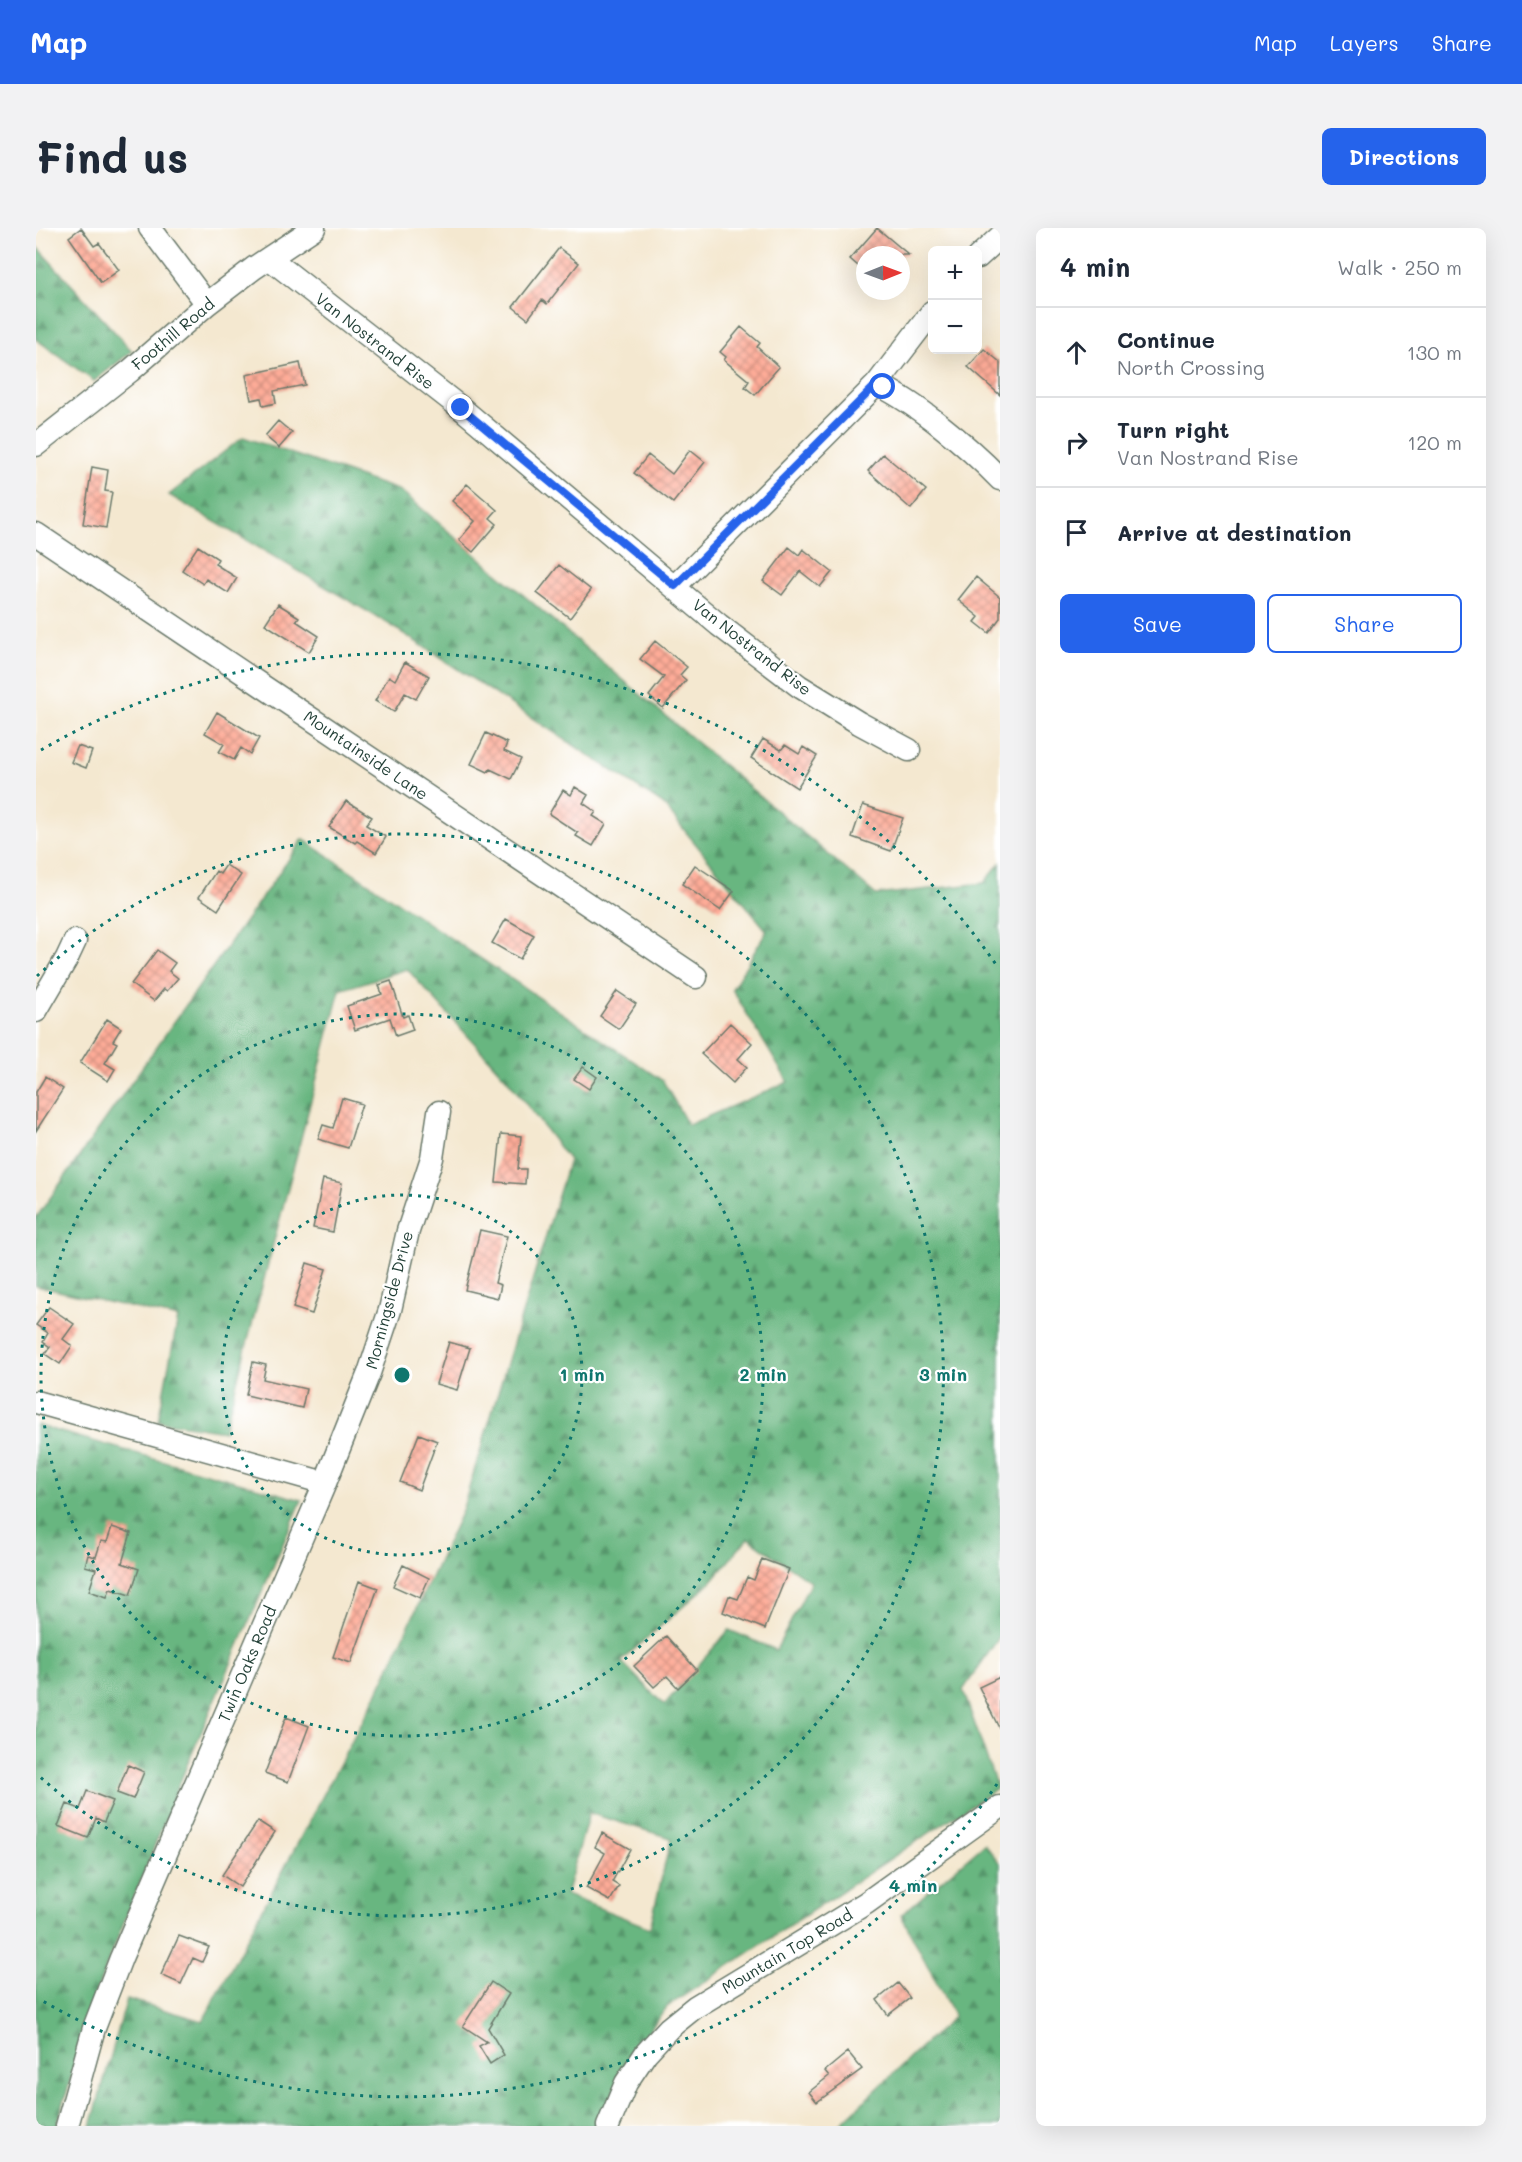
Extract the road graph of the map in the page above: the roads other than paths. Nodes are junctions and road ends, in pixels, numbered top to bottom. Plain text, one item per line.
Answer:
1 (150, 228) edge
2 (314, 228) edge
3 (1000, 237) edge
4 (982, 253) edge
5 (269, 258) junction
6 (207, 304) junction
7 (928, 318) edge
8 (877, 384) junction
9 (36, 445) edge
10 (1000, 479) edge
11 (36, 534) edge
12 (675, 586) junction
13 (909, 750) dead end
14 (75, 941) dead end
15 (696, 977) dead end
16 (36, 1011) edge
17 (439, 1112) dead end
18 (36, 1402) edge
19 (325, 1483) junction
20 (1000, 1807) edge
21 (67, 2126) edge
22 (608, 2126) edge

1 - 6 street
2 - 5 street, Foothill Road
3 - 4 street
5 - 6 street, Foothill Road
5 - 12 street, Van Nostrand Rise
6 - 9 street, Foothill Road
7 - 8 street
8 - 10 street
8 - 12 street
11 - 15 street, Mountainside Lane
12 - 13 street, Van Nostrand Rise
14 - 16 street
17 - 19 street, Morningside Drive
18 - 19 street
19 - 21 street, Twin Oaks Road
20 - 22 street, Mountain Top Road

